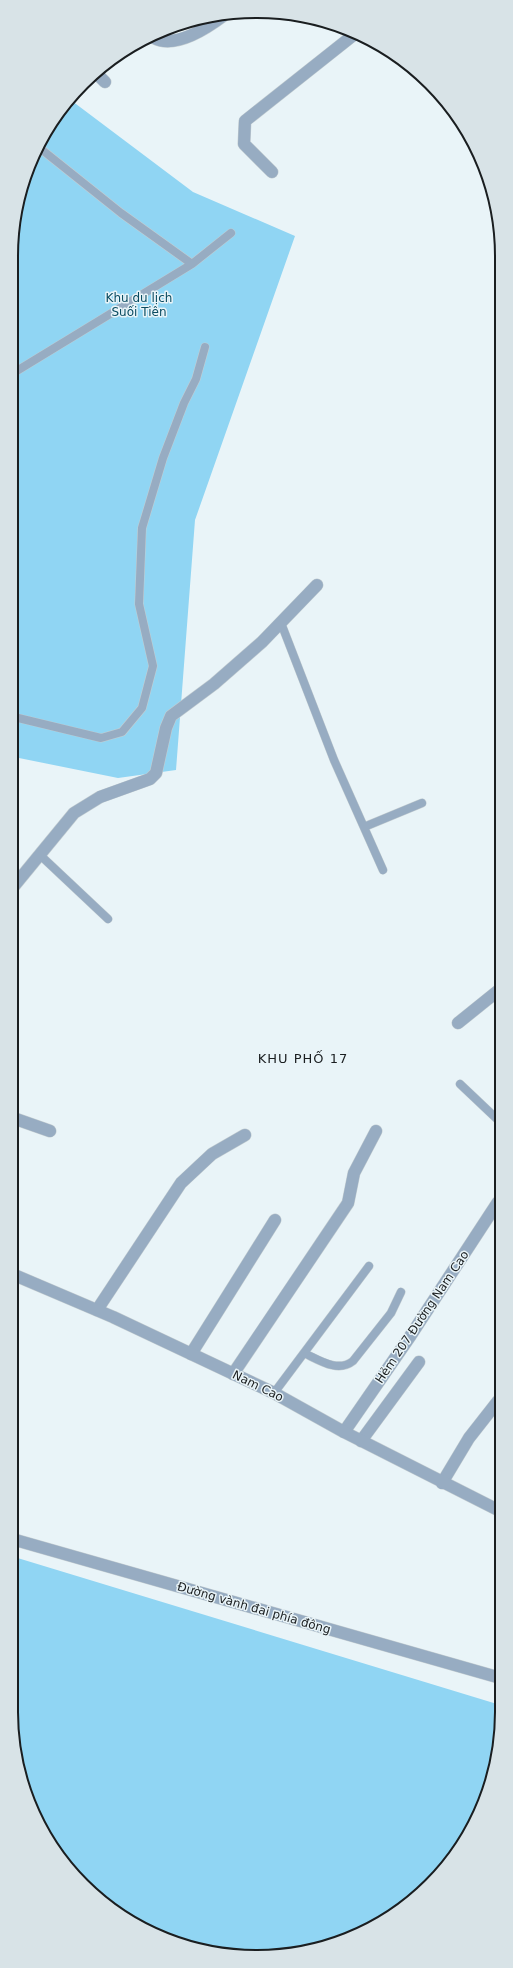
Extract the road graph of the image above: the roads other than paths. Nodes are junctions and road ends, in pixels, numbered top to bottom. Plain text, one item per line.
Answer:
1 (209, 23) edge
2 (351, 37) edge
3 (158, 39) edge
4 (43, 151) edge
5 (272, 172) dead end
6 (231, 233) dead end
7 (192, 264) junction
8 (205, 347) dead end
9 (18, 370) edge
10 (317, 585) dead end
11 (281, 623) junction
12 (18, 717) edge
13 (422, 803) dead end
14 (364, 827) junction
15 (40, 855) junction
16 (384, 870) dead end
17 (18, 881) edge
18 (108, 919) dead end
19 (495, 993) edge
20 (458, 1023) dead end
21 (460, 1084) dead end
22 (495, 1117) edge
23 (18, 1120) edge
24 (50, 1131) dead end
25 (376, 1131) dead end
26 (245, 1135) dead end
27 (495, 1207) edge
28 (275, 1220) dead end
29 (369, 1266) dead end
30 (18, 1277) edge
31 (401, 1292) dead end
32 (97, 1310) junction
33 (304, 1353) junction
34 (191, 1354) junction
35 (419, 1362) dead end
36 (233, 1374) junction
37 (274, 1392) junction
38 (495, 1405) edge
39 (344, 1432) junction
40 (361, 1441) junction
41 (442, 1483) junction
42 (495, 1509) edge
43 (18, 1541) edge
44 (495, 1676) edge

1 - 3 street
2 - 5 street
4 - 7 lane
6 - 7 lane
7 - 9 lane
8 - 12 lane
10 - 11 street
11 - 14 lane
11 - 15 street
13 - 14 lane
14 - 16 lane
15 - 17 street
15 - 18 lane
19 - 20 street
21 - 22 lane
23 - 24 street
25 - 36 street
26 - 32 street
27 - 39 street, Hẻm 207 Đường Nam Cao
28 - 34 street
29 - 33 lane
30 - 32 street, Nam Cao
31 - 33 lane
32 - 34 street, Nam Cao
33 - 37 lane
34 - 36 street, Nam Cao
35 - 40 street
36 - 37 street, Nam Cao
37 - 39 street, Nam Cao
38 - 41 street
39 - 40 street, Nam Cao
40 - 41 street, Nam Cao
41 - 42 street, Nam Cao
43 - 44 street, Đường vành đai phía đông

